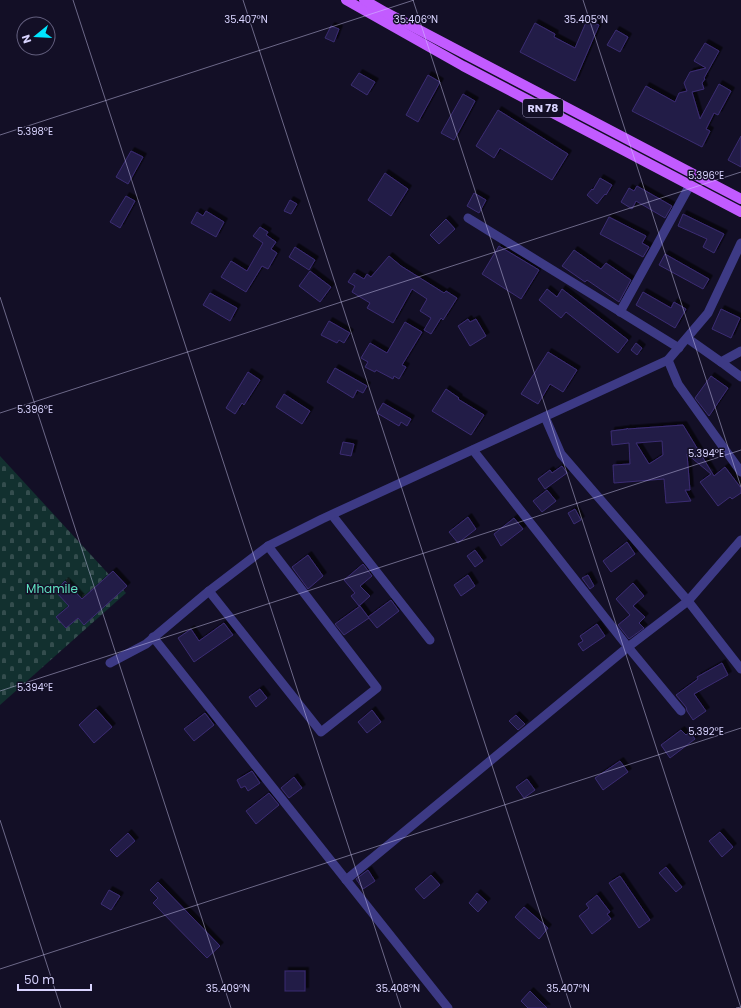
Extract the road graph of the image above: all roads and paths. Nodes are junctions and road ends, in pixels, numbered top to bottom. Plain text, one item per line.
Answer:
1 (346, 0) edge
2 (364, 0) edge
3 (690, 185) junction
4 (741, 199) edge
5 (741, 212) edge
6 (468, 218) dead end
7 (741, 243) edge
8 (620, 312) junction
9 (688, 338) junction
10 (679, 348) junction
11 (741, 351) edge
12 (668, 360) junction
13 (721, 362) junction
14 (741, 376) edge
15 (545, 417) junction
16 (473, 450) junction
17 (741, 472) edge
18 (332, 515) junction
19 (741, 540) edge
20 (268, 546) junction
21 (209, 591) junction
22 (688, 601) junction
23 (153, 637) junction
24 (430, 640) dead end
25 (628, 647) junction
26 (110, 663) dead end
27 (741, 669) edge
28 (681, 711) dead end
29 (346, 880) junction
30 (448, 1008) edge

1 - 3 main road, RN 78
2 - 4 main road, RN 78
3 - 5 main road, RN 78
3 - 8 street
6 - 8 street
7 - 9 street
8 - 10 street
9 - 10 street
9 - 13 street
10 - 12 street
11 - 13 street
12 - 15 street
12 - 17 street
13 - 14 street
15 - 16 street
15 - 22 street
16 - 18 street
16 - 25 street
18 - 20 street
18 - 24 street
19 - 22 street
20 - 21 street
20 - 21 street
21 - 23 street
22 - 25 street
22 - 27 street
23 - 26 street
23 - 29 street
25 - 28 street
25 - 29 street
29 - 30 street

